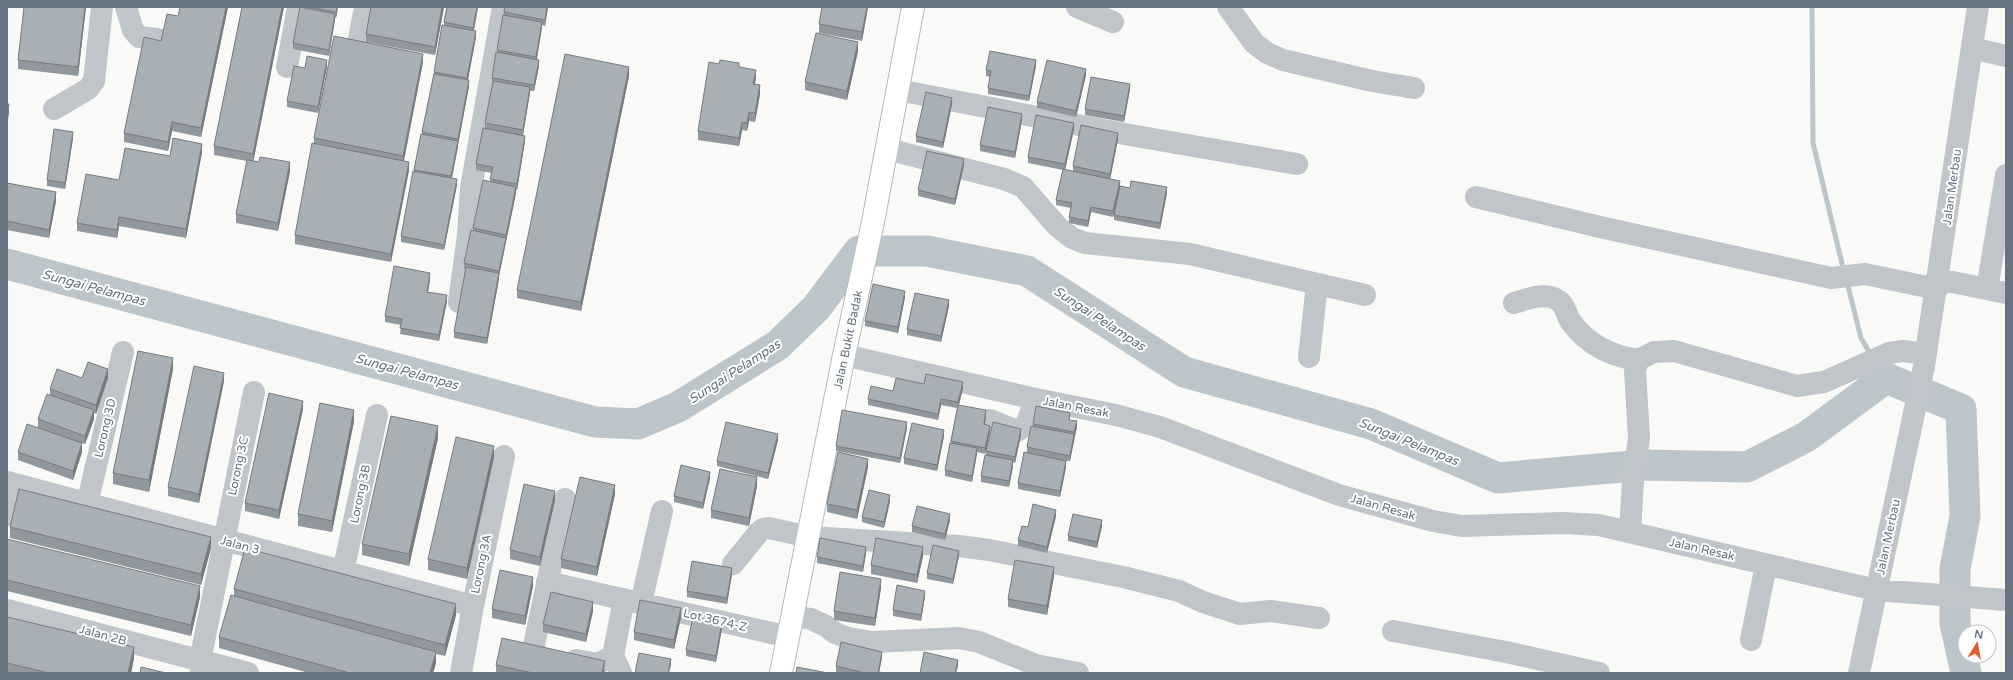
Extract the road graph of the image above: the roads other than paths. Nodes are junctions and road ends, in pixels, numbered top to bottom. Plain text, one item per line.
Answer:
1 (102, 7) edge
2 (126, 7) edge
3 (298, 7) edge
4 (365, 7) edge
5 (503, 7) edge
6 (913, 7) edge
7 (1077, 7) edge
8 (1228, 7) edge
9 (1978, 7) edge
10 (1113, 22) dead end
11 (157, 39) edge
12 (358, 44) edge
13 (1972, 48) junction
14 (2006, 56) edge
15 (287, 67) dead end
16 (1414, 88) dead end
17 (898, 90) junction
18 (54, 109) dead end
19 (887, 149) junction
20 (1297, 164) dead end
21 (2006, 175) edge
22 (1476, 197) dead end
23 (1317, 284) junction
24 (1938, 284) junction
25 (1997, 291) edge
26 (1365, 295) dead end
27 (460, 302) edge
28 (1514, 303) dead end
29 (123, 352) dead end
30 (844, 355) junction
31 (1309, 357) dead end
32 (1638, 360) junction
33 (1925, 360) junction
34 (254, 392) dead end
35 (1036, 400) junction
36 (377, 415) dead end
37 (990, 420) dead end
38 (504, 456) dead end
39 (11, 483) edge
40 (565, 499) dead end
41 (87, 504) junction
42 (662, 512) dead end
43 (7, 514) edge
44 (1630, 532) junction
45 (809, 537) junction
46 (223, 540) junction
47 (732, 564) dead end
48 (1766, 564) junction
49 (343, 572) junction
50 (547, 582) junction
51 (1876, 590) junction
52 (2006, 600) edge
53 (633, 601) junction
54 (472, 606) junction
55 (7, 610) edge
56 (793, 616) junction
57 (1319, 618) dead end
58 (1393, 630) dead end
59 (789, 637) junction
60 (1751, 640) dead end
61 (617, 665) edge
62 (200, 667) edge
63 (248, 673) edge
64 (461, 673) edge
65 (781, 673) edge
66 (1078, 673) edge
67 (1599, 673) edge
68 (1859, 673) edge

1 - 18 street
2 - 11 street
3 - 15 street
4 - 12 street
5 - 27 street
6 - 17 main road, Jalan Bukit Badak
7 - 10 street
8 - 16 street
9 - 13 street, Jalan Merbau
13 - 14 street
13 - 24 street, Jalan Merbau
17 - 19 main road, Jalan Bukit Badak
17 - 20 street
19 - 23 street
19 - 30 main road, Jalan Bukit Badak
21 - 25 street
22 - 24 street
23 - 26 street
23 - 31 street
24 - 25 street
24 - 33 street, Jalan Merbau
28 - 32 street
29 - 41 street, Lorong 3D
30 - 35 street, Jalan Resak
30 - 45 main road, Jalan Bukit Badak
32 - 33 street
32 - 44 street
33 - 51 street, Jalan Merbau
34 - 46 street, Lorong 3C
35 - 37 street
35 - 44 street, Jalan Resak
36 - 49 street, Lorong 3B
38 - 54 street, Lorong 3A
39 - 41 street, Jalan 3
39 - 43 street
40 - 50 street
41 - 46 street, Jalan 3
42 - 53 street
44 - 48 street, Jalan Resak
45 - 47 street
45 - 56 main road, Jalan Bukit Badak
45 - 57 street
46 - 49 street, Jalan 3
46 - 62 street, Lorong 3C
48 - 51 street, Jalan Resak
48 - 60 street
49 - 54 street, Jalan 3
50 - 53 street, Lot 3674-Z
50 - 61 street
51 - 52 street, Jalan Resak
51 - 68 street, Jalan Merbau
53 - 59 street, Lot 3674-Z
53 - 61 street
54 - 64 street, Lorong 3A
55 - 62 street, Jalan 2B
56 - 59 main road, Jalan Bukit Badak
56 - 66 street
58 - 67 street
59 - 65 main road, Jalan Bukit Badak
62 - 63 street, Jalan 2B

